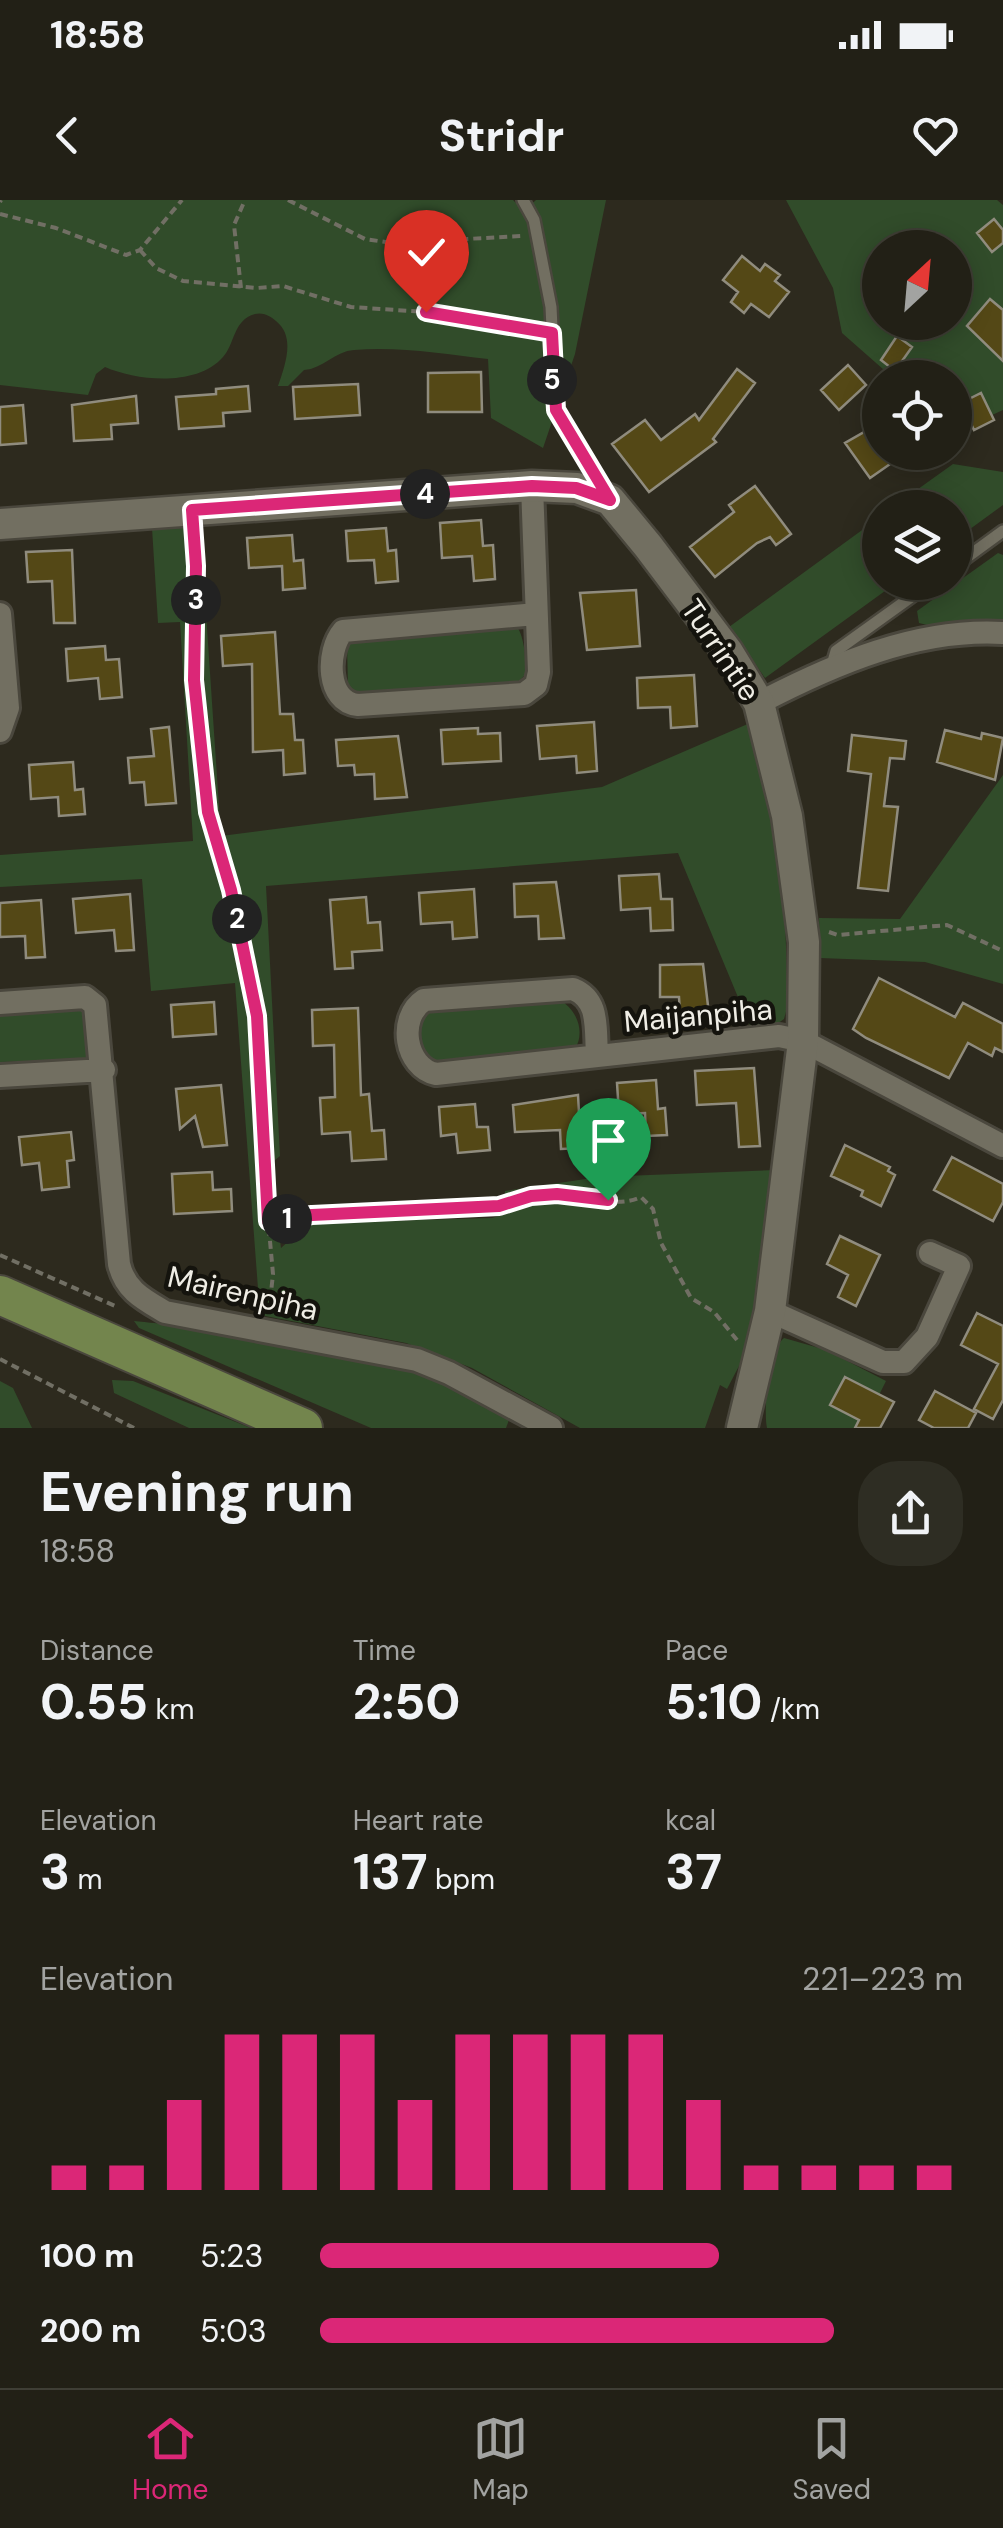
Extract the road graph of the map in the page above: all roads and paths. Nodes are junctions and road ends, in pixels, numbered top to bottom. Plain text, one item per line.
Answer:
1 (182, 200) edge
2 (245, 200) edge
3 (288, 200) edge
4 (524, 200) edge
5 (0, 214) edge
6 (537, 234) junction
7 (140, 250) junction
8 (241, 288) junction
9 (552, 333) junction
10 (532, 486) junction
11 (610, 500) junction
12 (192, 510) junction
13 (0, 524) edge
14 (1003, 532) edge
15 (972, 554) edge
16 (907, 600) edge
17 (0, 614) edge
18 (536, 614) junction
19 (1003, 633) edge
20 (2, 657) edge
21 (832, 665) junction
22 (759, 703) junction
23 (0, 731) edge
24 (801, 924) junction
25 (1003, 951) edge
26 (0, 1003) edge
27 (803, 1041) junction
28 (597, 1054) junction
29 (104, 1070) junction
30 (0, 1076) edge
31 (1003, 1146) edge
32 (268, 1221) junction
33 (930, 1252) dead end
34 (0, 1255) edge
35 (0, 1295) edge
36 (770, 1310) junction
37 (165, 1312) junction
38 (266, 1331) junction
39 (744, 1349) dead end
40 (0, 1359) edge
41 (134, 1428) edge
42 (303, 1428) edge
43 (551, 1428) edge
44 (742, 1428) edge

1 - 7 path
2 - 8 path
3 - 6 path
4 - 6 lane
5 - 7 path
6 - 9 lane
7 - 8 path
8 - 9 path
9 - 11 lane
10 - 11 street
10 - 12 street
10 - 18 street
11 - 22 street, Turrintie
12 - 13 street
12 - 32 path
14 - 15 lane
16 - 21 lane
17 - 20 street
18 - 18 street
19 - 21 street
20 - 23 street
21 - 22 street
22 - 24 street, Turrintie
24 - 25 path
24 - 27 street, Turrintie
26 - 29 street, Mairenpiha
27 - 28 street, Maijanpiha
27 - 31 street
27 - 36 street, Turrintie
28 - 28 street, Maijanpiha
29 - 30 street
29 - 37 street, Mairenpiha
32 - 38 path
32 - 39 path
33 - 36 street
34 - 37 path
35 - 42 main road
36 - 44 street, Turrintie
37 - 38 street, Mairenpiha
38 - 43 street, Mairenpiha
40 - 41 path

